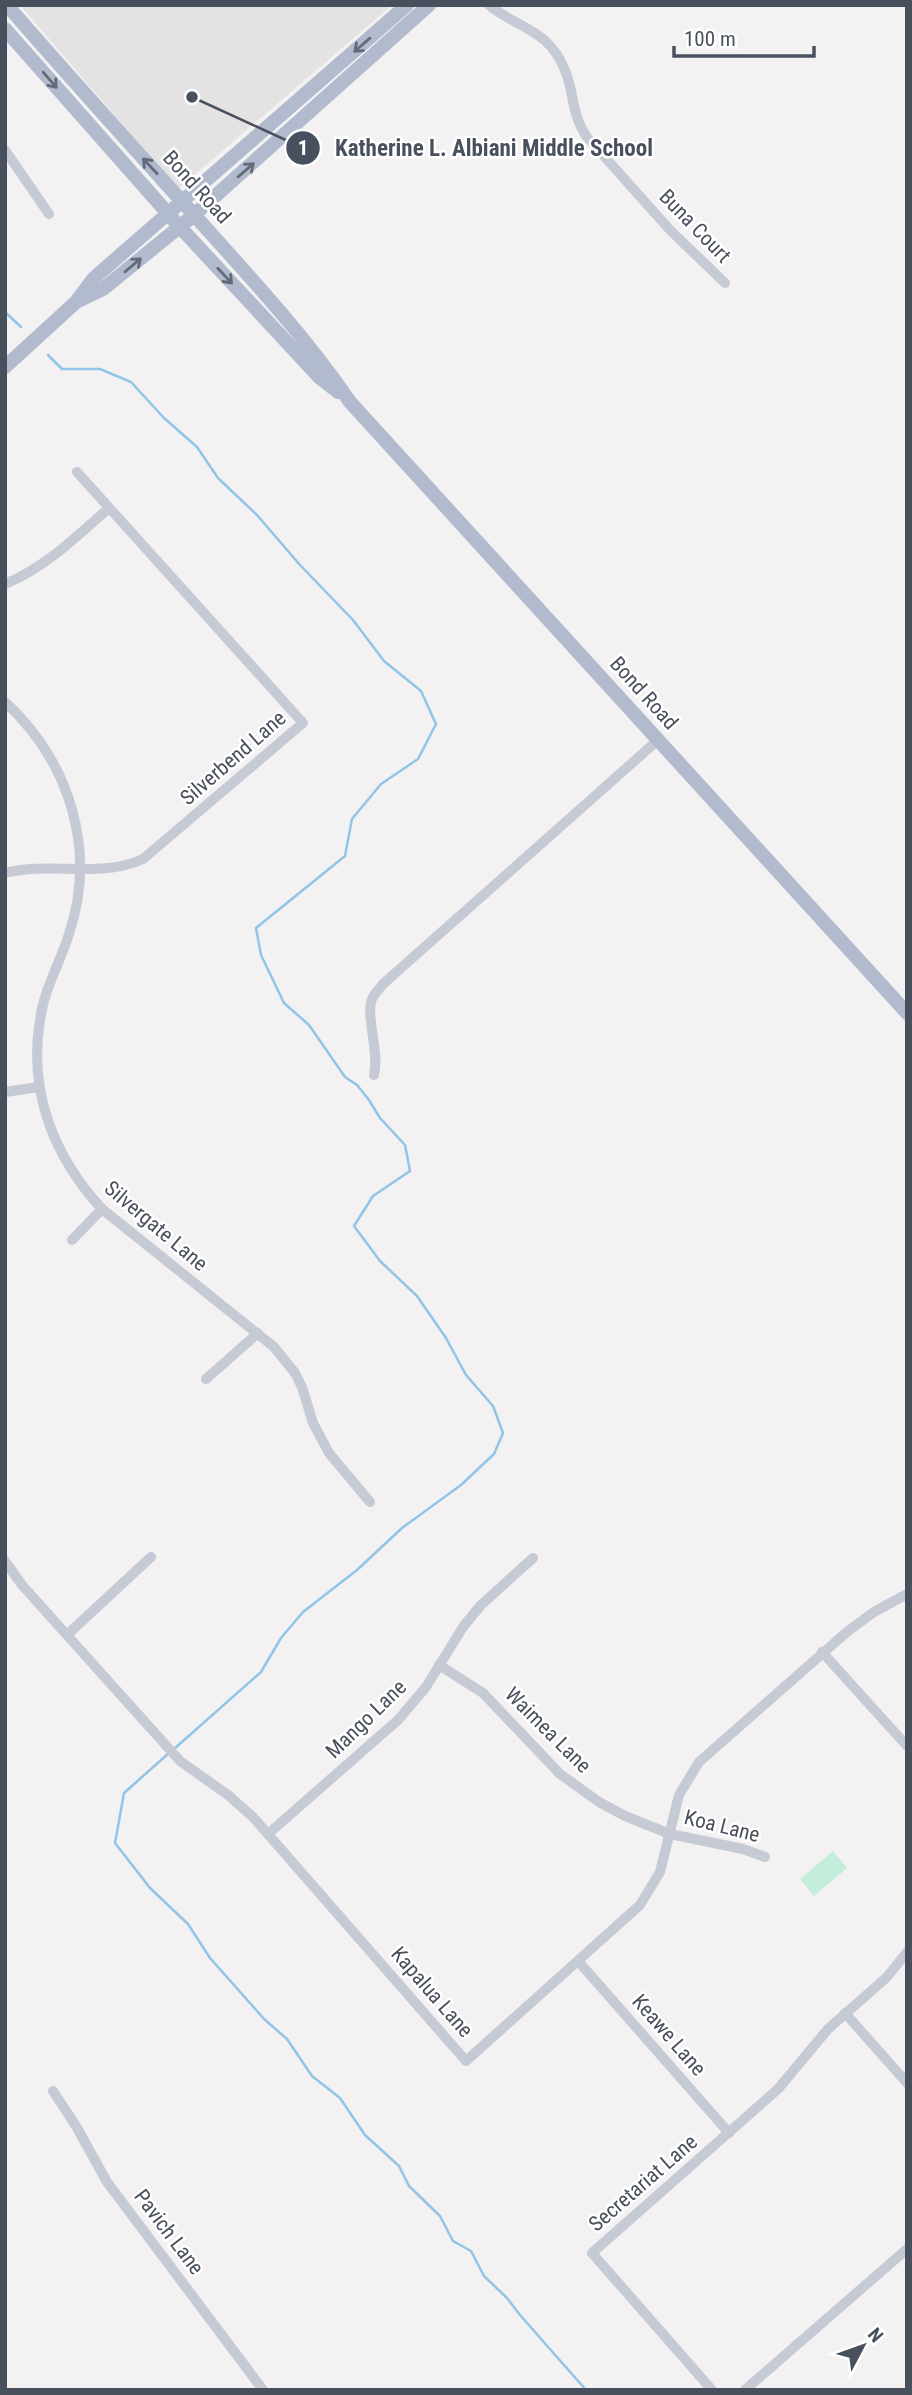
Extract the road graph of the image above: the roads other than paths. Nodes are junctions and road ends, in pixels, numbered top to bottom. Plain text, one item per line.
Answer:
1 (7, 5) edge
2 (407, 5) edge
3 (429, 5) edge
4 (489, 5) edge
5 (5, 29) edge
6 (5, 150) edge
7 (182, 201) junction
8 (49, 214) dead end
9 (167, 214) junction
10 (194, 215) junction
11 (178, 226) junction
12 (725, 283) dead end
13 (244, 298) junction
14 (76, 302) junction
15 (307, 343) junction
16 (5, 367) edge
17 (349, 402) junction
18 (77, 472) dead end
19 (109, 508) junction
20 (5, 584) edge
21 (5, 702) edge
22 (658, 740) junction
23 (81, 869) junction
24 (5, 873) edge
25 (907, 1013) edge
26 (374, 1075) dead end
27 (39, 1087) junction
28 (5, 1093) edge
29 (102, 1209) junction
30 (72, 1240) dead end
31 (258, 1333) junction
32 (206, 1379) dead end
33 (370, 1502) dead end
34 (151, 1557) dead end
35 (533, 1558) dead end
36 (5, 1561) edge
37 (907, 1594) edge
38 (68, 1634) junction
39 (822, 1652) junction
40 (439, 1665) junction
41 (907, 1745) edge
42 (268, 1834) junction
43 (670, 1834) junction
44 (765, 1857) dead end
45 (907, 1952) edge
46 (579, 1962) junction
47 (845, 2013) junction
48 (907, 2083) edge
49 (53, 2091) dead end
50 (729, 2133) junction
51 (907, 2249) edge
52 (263, 2390) edge
53 (712, 2390) edge
54 (745, 2390) edge

7 -> 1 main road, Bond Road
2 -> 7 main road
10 -> 3 main road
4 - 12 street, Buna Court
5 -> 9 main road, Bond Road
6 - 8 street
7 - 9 main road
7 - 10 main road, Bond Road
9 - 11 main road, Bond Road
9 - 14 main road
10 - 11 main road
10 - 15 main road, Bond Road
11 -> 13 main road, Bond Road
14 -> 11 main road
13 - 15 main road
13 - 17 main road, Bond Road
14 - 16 main road
15 - 17 main road, Bond Road
17 - 22 main road, Bond Road
18 - 19 street, Silverbend Lane
19 - 20 street
19 - 23 street, Silverbend Lane
21 - 23 street, Silvergate Lane
22 - 25 main road, Bond Road
22 - 26 street
23 - 24 street
23 - 27 street, Silvergate Lane
27 - 28 street
27 - 29 street, Silvergate Lane
29 - 30 street
29 - 31 street, Silvergate Lane
31 - 32 street
31 - 33 street, Silvergate Lane
34 - 38 street
35 - 40 street, Mango Lane
36 - 38 street, Kapalua Lane
37 - 39 street, Kapalua Lane
38 - 42 street, Kapalua Lane
39 - 41 street
39 - 43 street, Kapalua Lane
40 - 42 street, Mango Lane
40 - 43 street, Waimea Lane
42 - 46 street, Kapalua Lane
43 - 44 street, Koa Lane
43 - 46 street, Kapalua Lane
45 - 47 street, Secretariat Lane
46 - 50 street, Keawe Lane
47 - 48 street
47 - 50 street, Secretariat Lane
49 - 52 street, Pavich Lane
50 - 53 street, Secretariat Lane
51 - 54 street

